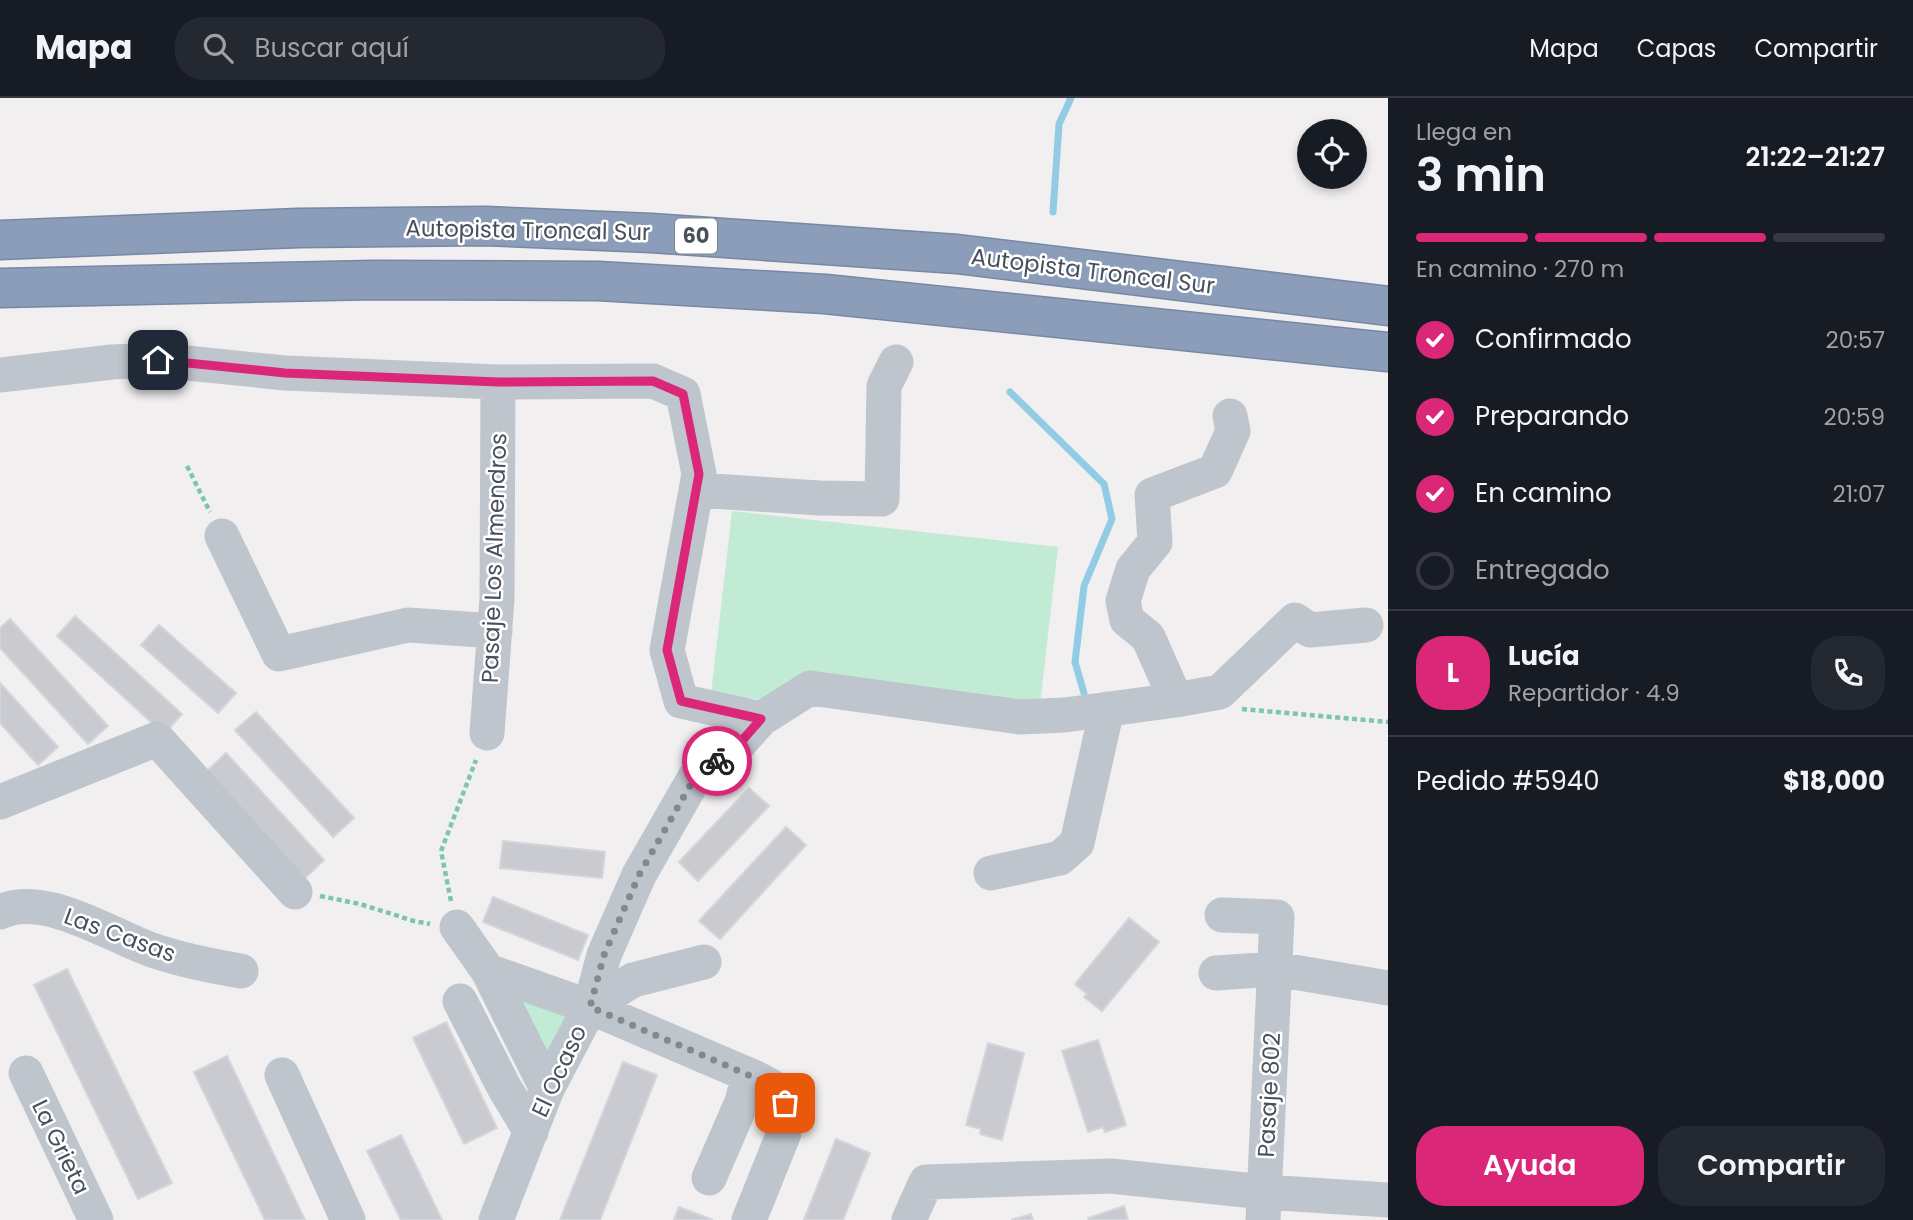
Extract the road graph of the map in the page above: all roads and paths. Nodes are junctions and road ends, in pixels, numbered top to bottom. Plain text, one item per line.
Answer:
1 (0, 240) edge
2 (0, 288) edge
3 (1388, 306) edge
4 (1388, 352) edge
5 (896, 362) dead end
6 (0, 375) edge
7 (498, 382) junction
8 (1230, 416) dead end
9 (187, 466) dead end
10 (697, 490) junction
11 (222, 536) joint
12 (1366, 625) dead end
13 (495, 631) junction
14 (1220, 692) junction
15 (1176, 700) junction
16 (1107, 709) junction
17 (761, 719) junction
18 (1388, 722) edge
19 (486, 733) joint
20 (0, 802) edge
21 (991, 873) dead end
22 (295, 891) joint
23 (0, 912) edge
24 (1222, 915) dead end
25 (457, 927) junction
26 (704, 962) dead end
27 (1276, 970) junction
28 (241, 971) dead end
29 (488, 971) junction
30 (1216, 973) dead end
31 (1388, 988) edge
32 (460, 1001) dead end
33 (590, 1007) junction
34 (26, 1073) dead end
35 (282, 1075) dead end
36 (754, 1077) junction
37 (547, 1089) junction
38 (531, 1132) junction
39 (709, 1178) dead end
40 (1388, 1200) edge
41 (1264, 1206) edge
42 (96, 1220) edge
43 (348, 1220) edge
44 (496, 1220) edge
45 (749, 1220) edge
46 (909, 1220) edge

1 - 3 highway, Autopista Troncal Sur / 60
2 - 4 highway, Autopista Troncal Sur / 60
5 - 10 street
6 - 7 street
7 - 10 street
7 - 13 street, Pasaje Los Almendros
8 - 15 street
9 - 11 path
10 - 17 street
11 - 13 street
12 - 14 street
13 - 19 street, Pasaje Los Almendros
14 - 15 street, El Ocaso
14 - 18 path
15 - 16 street, El Ocaso
16 - 17 street, El Ocaso
16 - 21 street
17 - 33 street, El Ocaso
19 - 25 path
20 - 22 street
22 - 25 path
23 - 28 street, Las Casas
24 - 27 street, Pasaje 802
25 - 29 street
26 - 33 street
27 - 30 street
27 - 31 street
27 - 41 street, Pasaje 802
29 - 33 street
29 - 37 street
32 - 38 street
33 - 36 street
33 - 37 street, El Ocaso
34 - 42 street, La Grieta
35 - 43 street
36 - 39 street
36 - 45 street
37 - 38 street, El Ocaso
38 - 44 street, El Ocaso
40 - 41 street
41 - 46 street

